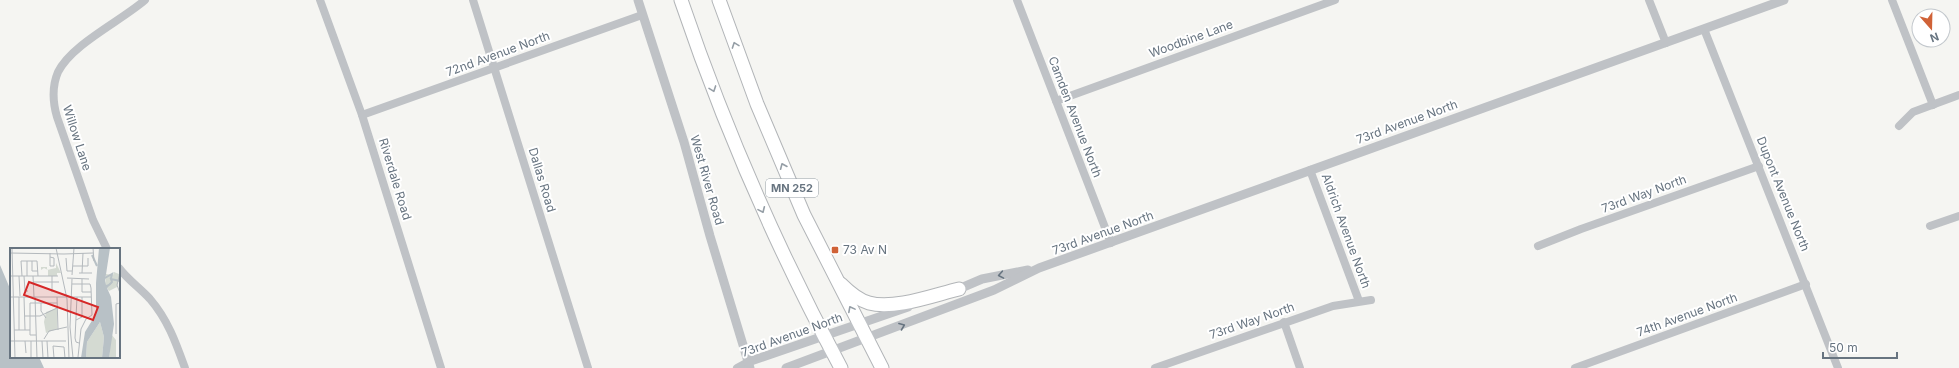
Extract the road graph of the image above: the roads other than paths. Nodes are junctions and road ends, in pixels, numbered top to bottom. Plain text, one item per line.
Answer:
1 (145, 0) edge
2 (320, 0) edge
3 (473, 0) edge
4 (638, 0) edge
5 (681, 0) edge
6 (719, 0) edge
7 (1017, 0) edge
8 (1335, 0) edge
9 (1649, 0) edge
10 (1784, 0) edge
11 (1892, 0) edge
12 (642, 15) junction
13 (1704, 29) junction
14 (1666, 43) junction
15 (494, 68) junction
16 (1959, 95) edge
17 (1056, 101) junction
18 (1933, 105) junction
19 (362, 116) junction
20 (1899, 126) dead end
21 (1759, 166) junction
22 (1310, 170) junction
23 (1959, 216) edge
24 (1930, 226) dead end
25 (1111, 243) junction
26 (1538, 246) dead end
27 (106, 248) edge
28 (1039, 268) junction
29 (120, 269) edge
30 (836, 279) junction
31 (1806, 284) junction
32 (959, 288) junction
33 (1371, 300) dead end
34 (1359, 301) junction
35 (1284, 322) junction
36 (859, 324) junction
37 (824, 336) junction
38 (867, 339) junction
39 (832, 352) junction
40 (749, 365) edge
41 (185, 368) edge
42 (441, 368) edge
43 (588, 368) edge
44 (737, 368) edge
45 (786, 368) edge
46 (841, 368) edge
47 (882, 368) edge
48 (1155, 368) edge
49 (1300, 368) edge
50 (1575, 368) edge
51 (1838, 368) edge

1 - 27 street, Willow Lane
2 - 19 street, Riverdale Road
3 - 15 street, Dallas Road
4 - 12 street, West River Road
5 -> 37 highway, MN 252
30 -> 6 highway, MN 252
7 - 17 street, Camden Avenue North
8 - 17 street, Woodbine Lane
9 - 14 street
10 - 13 street, 73rd Avenue North
11 - 18 street
12 - 15 street, 72nd Avenue North
12 - 40 street, West River Road
13 - 14 street, 73rd Avenue North
13 - 21 street, Dupont Avenue North
14 - 22 street, 73rd Avenue North
15 - 19 street, 72nd Avenue North
15 - 43 street, Dallas Road
16 - 18 street
17 - 25 street, Camden Avenue North
18 - 20 street
19 - 42 street, Riverdale Road
21 - 26 street, 73rd Way North
21 - 31 street, Dupont Avenue North
22 - 25 street, 73rd Avenue North
22 - 34 street, Aldrich Avenue North
23 - 24 street
25 - 28 street, 73rd Avenue North
28 -> 32 street, 73rd Avenue North
38 -> 28 street, 73rd Avenue North
29 - 41 street
30 - 32 highway
36 -> 30 highway, MN 252
31 - 50 street, 74th Avenue North
31 - 51 street, Dupont Avenue North
32 - 36 street, 73rd Avenue North
33 - 34 street, 73rd Way North
34 - 35 street, 73rd Way North
35 - 48 street, 73rd Way North
35 - 49 street
36 - 37 street, 73rd Avenue North
36 - 38 highway, MN 252
37 - 39 highway, MN 252
37 - 40 street, 73rd Avenue North
38 - 39 street, 73rd Avenue North
38 - 47 highway, MN 252
39 - 45 street, 73rd Avenue North
39 - 46 highway, MN 252
40 - 44 street, 73rd Avenue North

